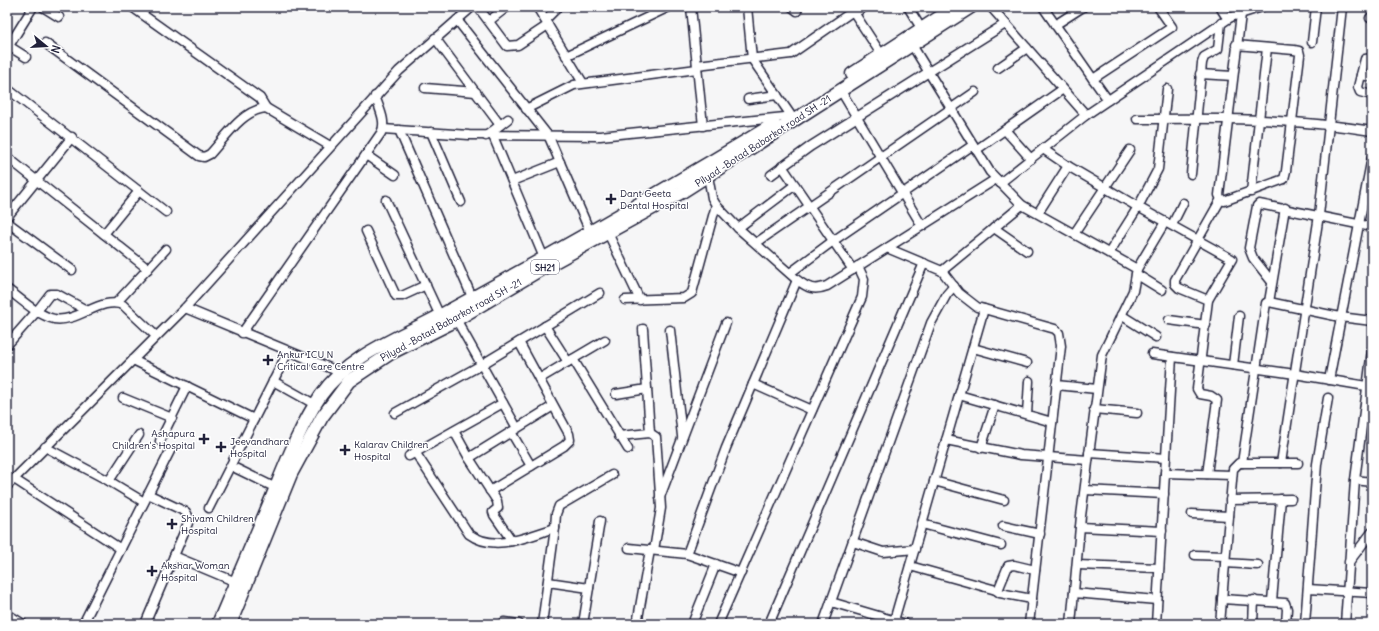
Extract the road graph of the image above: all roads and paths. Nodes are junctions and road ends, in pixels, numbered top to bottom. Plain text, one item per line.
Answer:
1 (33, 7) edge
2 (43, 7) edge
3 (132, 7) edge
4 (478, 7) edge
5 (508, 7) edge
6 (537, 7) edge
7 (558, 7) edge
8 (669, 7) edge
9 (691, 7) edge
10 (747, 7) edge
11 (865, 7) edge
12 (908, 7) edge
13 (955, 7) edge
14 (970, 7) edge
15 (991, 7) edge
16 (1043, 7) edge
17 (1083, 7) edge
18 (1158, 7) edge
19 (1220, 7) edge
20 (1262, 7) edge
21 (1316, 7) edge
22 (1342, 7) edge
23 (466, 9) edge
24 (853, 10) edge
25 (1240, 14) junction
26 (59, 17) dead end
27 (1231, 18) junction
28 (457, 20) junction
29 (488, 21) junction
30 (546, 23) junction
31 (1005, 24) junction
32 (1221, 24) junction
33 (1055, 25) junction
34 (921, 28) junction
35 (435, 38) junction
36 (1312, 42) dead end
37 (45, 43) dead end
38 (912, 44) junction
39 (1236, 45) junction
40 (8, 47) edge
41 (1027, 48) junction
42 (1267, 48) junction
43 (881, 54) junction
44 (566, 56) junction
45 (26, 57) dead end
46 (1372, 58) edge
47 (752, 59) junction
48 (697, 67) junction
49 (998, 68) dead end
50 (929, 73) junction
51 (1200, 74) junction
52 (1361, 75) junction
53 (1233, 76) junction
54 (1372, 77) edge
55 (1093, 79) junction
56 (583, 83) junction
57 (425, 88) dead end
58 (1063, 89) junction
59 (1167, 89) dead end
60 (9, 90) dead end
61 (841, 91) junction
62 (476, 92) junction
63 (975, 92) dead end
64 (777, 95) junction
65 (1372, 95) edge
66 (375, 96) junction
67 (748, 99) dead end
68 (1108, 100) junction
69 (266, 108) junction
70 (526, 109) junction
71 (951, 109) junction
72 (1086, 115) junction
73 (787, 116) junction
74 (857, 118) junction
75 (1196, 118) junction
76 (1228, 118) junction
77 (508, 119) dead end
78 (1138, 119) dead end
79 (1164, 119) junction
80 (1259, 119) junction
81 (1292, 121) junction
82 (1329, 124) junction
83 (500, 125) junction
84 (703, 126) junction
85 (383, 129) junction
86 (399, 130) junction
87 (1005, 130) junction
88 (1372, 131) edge
89 (431, 132) junction
90 (489, 136) junction
91 (72, 137) junction
92 (549, 137) junction
93 (755, 141) junction
94 (330, 146) junction
95 (974, 147) junction
96 (1043, 149) junction
97 (1130, 150) dead end
98 (366, 155) junction
99 (7, 156) edge
100 (881, 157) junction
101 (1372, 157) edge
102 (1031, 159) junction
103 (560, 162) junction
104 (782, 166) junction
105 (1068, 166) junction
106 (1190, 174) dead end
107 (770, 175) dead end
108 (395, 176) dead end
109 (708, 176) junction
110 (37, 180) junction
111 (512, 181) junction
112 (998, 181) junction
113 (795, 185) junction
114 (1105, 188) junction
115 (139, 191) junction
116 (1252, 192) junction
117 (903, 193) junction
118 (1220, 199) junction
119 (386, 200) dead end
120 (461, 202) dead end
121 (1184, 203) dead end
122 (716, 205) junction
123 (1022, 205) junction
124 (810, 206) junction
125 (1138, 207) junction
126 (1285, 208) junction
127 (166, 212) dead end
128 (1038, 213) junction
129 (1319, 215) junction
130 (7, 217) edge
131 (7, 222) edge
132 (1169, 224) junction
133 (1359, 224) junction
134 (922, 226) junction
135 (1372, 226) edge
136 (738, 228) junction
137 (994, 228) junction
138 (366, 231) dead end
139 (590, 232) junction
140 (608, 233) junction
141 (104, 234) junction
142 (1074, 234) junction
143 (1197, 239) junction
144 (833, 241) junction
145 (756, 243) junction
146 (887, 248) junction
147 (166, 249) dead end
148 (1026, 252) dead end
149 (1109, 253) junction
150 (544, 258) junction
151 (924, 263) junction
152 (856, 268) junction
153 (148, 269) junction
154 (72, 270) dead end
155 (942, 271) junction
156 (1136, 271) junction
157 (790, 273) junction
158 (797, 280) junction
159 (1272, 282) junction
160 (426, 284) junction
161 (954, 286) junction
162 (7, 289) edge
163 (1162, 290) dead end
164 (600, 293) dead end
165 (472, 297) junction
166 (624, 300) dead end
167 (640, 300) junction
168 (1208, 300) junction
169 (117, 302) junction
170 (1269, 302) junction
171 (185, 308) junction
172 (984, 309) junction
173 (1305, 309) junction
174 (38, 311) junction
175 (88, 311) junction
176 (1121, 315) junction
177 (440, 316) junction
178 (1239, 316) dead end
179 (1340, 317) junction
180 (456, 319) junction
181 (1169, 320) dead end
182 (1372, 321) edge
183 (726, 323) dead end
184 (1206, 325) junction
185 (545, 326) junction
186 (643, 329) dead end
187 (670, 330) dead end
188 (242, 333) junction
189 (156, 336) junction
190 (1156, 337) dead end
191 (605, 340) dead end
192 (518, 342) junction
193 (8, 344) edge
194 (973, 348) junction
195 (1372, 350) edge
196 (288, 352) junction
197 (1152, 354) dead end
198 (1172, 357) junction
199 (133, 360) junction
200 (570, 360) junction
201 (1200, 361) junction
202 (1027, 363) dead end
203 (482, 365) junction
204 (1233, 365) junction
205 (1257, 369) junction
206 (342, 373) junction
207 (1295, 374) junction
208 (539, 379) junction
209 (1329, 380) junction
210 (274, 381) junction
211 (1029, 381) dead end
212 (753, 384) junction
213 (1056, 385) junction
214 (188, 386) junction
215 (1369, 387) edge
216 (647, 389) junction
217 (1097, 389) junction
218 (616, 394) dead end
219 (959, 395) junction
220 (123, 398) dead end
221 (1328, 398) dead end
222 (503, 403) junction
223 (316, 405) junction
224 (995, 405) junction
225 (553, 406) junction
226 (1094, 409) junction
227 (812, 410) junction
228 (395, 413) dead end
229 (1137, 413) dead end
230 (1027, 414) junction
231 (172, 418) junction
232 (254, 419) junction
233 (1052, 422) junction
234 (454, 430) junction
235 (514, 430) junction
236 (650, 433) junction
237 (139, 435) dead end
238 (619, 436) junction
239 (682, 438) junction
240 (946, 440) junction
241 (160, 441) dead end
242 (45, 447) junction
243 (981, 448) junction
244 (628, 449) dead end
245 (170, 451) dead end
246 (1088, 457) junction
247 (469, 458) junction
248 (1048, 458) junction
249 (1166, 458) junction
250 (1298, 462) dead end
251 (1242, 463) junction
252 (1281, 463) junction
253 (231, 466) junction
254 (531, 466) junction
255 (1165, 473) junction
256 (1207, 474) junction
257 (612, 475) dead end
258 (1232, 475) junction
259 (14, 479) junction
260 (1355, 480) junction
261 (109, 481) junction
262 (934, 481) junction
263 (1372, 482) edge
264 (7, 486) edge
265 (276, 488) junction
266 (1084, 490) junction
267 (490, 491) junction
268 (148, 494) junction
269 (1164, 494) junction
270 (660, 497) junction
271 (1282, 499) junction
272 (1291, 499) dead end
273 (1004, 500) dead end
274 (1230, 500) junction
275 (144, 502) junction
276 (209, 508) dead end
277 (1192, 514) dead end
278 (1229, 516) junction
279 (600, 521) dead end
280 (922, 524) junction
281 (1003, 526) dead end
282 (1080, 527) junction
283 (556, 528) junction
284 (1162, 531) junction
285 (1372, 532) edge
286 (1040, 534) junction
287 (512, 541) junction
288 (852, 542) junction
289 (1001, 545) dead end
290 (629, 548) dead end
291 (121, 549) junction
292 (915, 549) junction
293 (652, 550) junction
294 (687, 554) junction
295 (1195, 555) dead end
296 (174, 556) junction
297 (1225, 560) junction
298 (1349, 562) junction
299 (716, 564) junction
300 (1077, 565) junction
301 (1258, 565) dead end
302 (910, 566) junction
303 (1159, 568) junction
304 (1036, 570) junction
305 (740, 573) junction
306 (236, 582) junction
307 (548, 582) junction
308 (589, 588) junction
309 (1308, 589) junction
310 (996, 590) junction
311 (1347, 592) junction
312 (1074, 593) junction
313 (1372, 593) edge
314 (1032, 599) junction
315 (1222, 599) junction
316 (1157, 600) junction
317 (1254, 600) junction
318 (1272, 601) junction
319 (831, 602) junction
320 (7, 614) edge
321 (504, 622) dead end
322 (894, 622) edge
323 (1286, 623) edge
324 (23, 624) edge
325 (83, 624) edge
326 (145, 624) edge
327 (218, 624) edge
328 (230, 624) edge
329 (519, 624) edge
330 (542, 624) edge
331 (583, 624) edge
332 (637, 624) edge
333 (692, 624) edge
334 (718, 624) edge
335 (769, 624) edge
336 (824, 624) edge
337 (906, 624) edge
338 (1030, 624) edge
339 (1071, 624) edge
340 (1156, 624) edge
341 (1220, 624) edge
342 (1253, 624) edge
343 (1299, 624) edge
344 (1305, 624) edge
345 (1345, 624) edge

1 - 40 street
2 - 26 street
3 - 69 street
4 - 29 street
5 - 29 street
6 - 30 street
7 - 30 street
8 - 44 street
9 - 48 street
10 - 47 street
11 - 24 street
12 - 34 street
13 - 34 main road, Pilyad -Botad Babarkot road SH -21 / SH21
14 - 38 main road, Pilyad -Botad Babarkot road SH -21 / SH21
15 - 31 street
16 - 33 street
17 - 33 street
18 - 55 street
19 - 27 street
20 - 25 street
21 - 36 street
22 - 82 street
23 - 28 street
24 - 43 street
24 - 47 street
25 - 27 street
25 - 39 street
27 - 32 street
28 - 35 street
28 - 70 street
29 - 30 street
30 - 44 street
31 - 41 street
31 - 50 street
32 - 51 street
32 - 68 street
33 - 55 street
34 - 43 main road, Pilyad -Botad Babarkot road SH -21 / SH21
35 - 62 street
35 - 66 street
37 - 69 street
38 - 50 street
38 - 61 main road, Pilyad -Botad Babarkot road SH -21 / SH21
39 - 42 street
39 - 53 street
40 - 45 street
41 - 49 street
41 - 58 street
42 - 80 street
42 - 81 street
43 - 73 main road, Pilyad -Botad Babarkot road SH -21 / SH21
44 - 56 street
46 - 52 street
47 - 48 street
47 - 64 street
48 - 56 street
48 - 84 street
50 - 71 street
50 - 74 street
51 - 53 street
51 - 75 street
52 - 54 street
52 - 65 street
53 - 76 street
55 - 68 street
56 - 70 street
57 - 62 street
58 - 72 street
58 - 87 street
59 - 79 street
60 - 91 street
61 - 74 street
61 - 93 main road, Pilyad -Botad Babarkot road SH -21 / SH21
62 - 83 street
63 - 71 street
64 - 67 street
64 - 73 street
66 - 85 street
66 - 94 street
68 - 72 street
69 - 94 street
70 - 92 street
71 - 95 street
71 - 100 street
72 - 96 street
73 - 84 street
73 - 93 main road, Pilyad -Botad Babarkot road SH -21 / SH21
74 - 100 street
74 - 104 street
75 - 76 street
75 - 79 street
75 - 106 street
76 - 80 street
76 - 118 street
77 - 83 street
78 - 79 street
79 - 125 street
80 - 81 street
80 - 116 street
81 - 82 street
81 - 116 street
82 - 88 street
82 - 129 street
83 - 90 street
84 - 92 street
85 - 86 street
85 - 98 street
86 - 89 street
86 - 165 street
87 - 95 street
87 - 102 street
89 - 90 street
89 - 120 street
90 - 92 street
90 - 111 street
91 - 110 street
91 - 115 street
92 - 103 street
93 - 109 main road, Pilyad -Botad Babarkot road SH -21 / SH21
93 - 139 main road, Pilyad -Botad Babarkot road SH -21 / SH21
94 - 171 street
95 - 112 street
95 - 117 street
96 - 102 street
96 - 105 street
97 - 114 street
98 - 108 street
98 - 188 street
99 - 110 street
100 - 117 street
100 - 124 street
101 - 133 street
102 - 112 street
103 - 111 street
103 - 139 street
104 - 107 street
104 - 113 street
105 - 114 street
105 - 128 street
109 - 122 street
109 - 140 main road, Pilyad -Botad Babarkot road SH -21 / SH21
110 - 130 street
110 - 141 street
111 - 150 street
112 - 123 street
112 - 134 street
113 - 124 street
113 - 136 street
114 - 125 street
114 - 142 street
115 - 127 street
115 - 141 street
116 - 118 street
117 - 134 street
117 - 144 street
118 - 143 street
119 - 160 street
121 - 132 street
122 - 136 street
122 - 167 street
123 - 128 street
123 - 137 street
124 - 144 street
124 - 145 street
125 - 132 street
125 - 149 street
126 - 129 street
126 - 159 street
126 - 159 street
128 - 142 street
129 - 133 street
129 - 173 street
131 - 154 street
132 - 143 street
132 - 156 street
133 - 135 street
133 - 179 street
134 - 146 street
136 - 145 street
137 - 148 street
137 - 155 street
138 - 160 street
139 - 150 main road, Pilyad -Botad Babarkot road SH -21 / SH21
140 - 167 street
140 - 180 main road, Pilyad -Botad Babarkot road SH -21 / SH21
141 - 153 street
142 - 149 street
143 - 168 street
143 - 168 street
144 - 152 street
144 - 157 street
145 - 157 street
146 - 151 street
146 - 152 street
147 - 153 street
149 - 156 street
150 - 165 main road, Pilyad -Botad Babarkot road SH -21 / SH21
151 - 155 street
151 - 335 street
152 - 158 street
152 - 227 street
153 - 169 street
155 - 161 street
156 - 163 street
156 - 176 street
157 - 158 street
158 - 212 street
159 - 170 street
160 - 177 street
161 - 172 street
161 - 288 street
162 - 174 street
164 - 185 street
165 - 177 main road, Pilyad -Botad Babarkot road SH -21 / SH21
166 - 167 street
168 - 184 street
169 - 175 street
169 - 189 street
170 - 173 street
170 - 205 street
171 - 188 street
171 - 189 street
172 - 194 street
172 - 213 street
173 - 179 street
173 - 207 street
174 - 175 street
174 - 175 street
174 - 193 street
176 - 190 street
176 - 217 street
177 - 206 main road, Pilyad -Botad Babarkot road SH -21 / SH21
178 - 204 street
179 - 182 street
179 - 209 street
180 - 203 street
180 - 328 main road, Pilyad -Botad Babarkot road SH -21 / SH21
181 - 184 street
183 - 239 street
184 - 201 street
185 - 192 street
185 - 200 street
186 - 216 street
187 - 239 street
188 - 196 street
189 - 199 street
191 - 200 street
192 - 203 street
192 - 208 street
194 - 202 street
194 - 219 street
195 - 215 street
196 - 206 street
196 - 210 street
197 - 198 street
198 - 201 street
198 - 249 street
199 - 214 street
199 - 242 street
200 - 208 street
200 - 238 street
201 - 204 street
201 - 256 street
203 - 222 street
203 - 228 street
204 - 205 street
205 - 207 street
205 - 251 street
206 - 223 main road, Pilyad -Botad Babarkot road SH -21 / SH21
207 - 209 street
207 - 252 street
208 - 225 street
209 - 215 street
210 - 223 street
210 - 232 street
211 - 230 street
212 - 227 street
212 - 294 street
213 - 217 street
213 - 233 street
214 - 231 street
214 - 232 street
215 - 260 street
216 - 218 street
216 - 236 street
217 - 226 street
219 - 224 street
219 - 240 street
220 - 231 street
221 - 309 street
222 - 234 street
222 - 235 street
223 - 265 main road, Pilyad -Botad Babarkot road SH -21 / SH21
224 - 230 street
224 - 243 street
225 - 235 street
225 - 254 street
226 - 229 street
226 - 246 street
227 - 305 street
230 - 233 street
231 - 241 street
232 - 253 street
233 - 248 street
234 - 247 street
234 - 287 street
235 - 247 street
235 - 254 street
236 - 238 street
236 - 270 street
237 - 261 street
238 - 244 street
239 - 270 street
240 - 243 street
240 - 262 street
242 - 259 street
242 - 261 street
243 - 248 street
245 - 268 street
246 - 248 street
246 - 249 street
246 - 266 street
247 - 267 street
248 - 286 street
249 - 255 street
250 - 252 street
251 - 252 street
251 - 258 street
253 - 265 street
253 - 276 street
254 - 267 street
255 - 256 street
255 - 269 street
256 - 258 street
257 - 283 street
258 - 274 street
259 - 264 street
259 - 291 street
260 - 263 street
260 - 298 street
261 - 275 street
262 - 273 street
262 - 280 street
265 - 306 main road, Pilyad -Botad Babarkot road SH -21 / SH21
266 - 269 street
266 - 282 street
267 - 287 street
268 - 275 street
268 - 296 street
269 - 284 street
270 - 293 street
271 - 272 street
271 - 274 street
271 - 318 street
274 - 278 street
275 - 291 street
277 - 278 street
278 - 297 street
279 - 308 street
280 - 289 street
280 - 292 street
281 - 286 street
282 - 284 street
282 - 300 street
283 - 287 street
283 - 307 street
284 - 303 street
285 - 298 street
286 - 304 street
288 - 292 street
288 - 319 street
290 - 293 street
291 - 325 street
292 - 302 street
293 - 294 street
293 - 332 street
294 - 299 street
295 - 297 street
296 - 306 street
296 - 326 street
297 - 301 street
297 - 315 street
298 - 311 street
299 - 305 street
299 - 333 street
300 - 303 street
300 - 312 street
302 - 310 street
302 - 322 street
303 - 316 street
304 - 310 street
304 - 314 street
305 - 334 street
306 - 327 main road, Pilyad -Botad Babarkot road SH -21 / SH21
307 - 308 street
307 - 330 street
308 - 331 street
309 - 311 street
309 - 344 street
310 - 314 street
311 - 313 street
311 - 345 street
312 - 316 street
312 - 339 street
314 - 338 street
315 - 317 street
315 - 341 street
316 - 340 street
317 - 318 street
317 - 342 street
318 - 323 street
319 - 322 street
319 - 336 street
320 - 324 street
321 - 329 street
322 - 337 street
323 - 343 street

